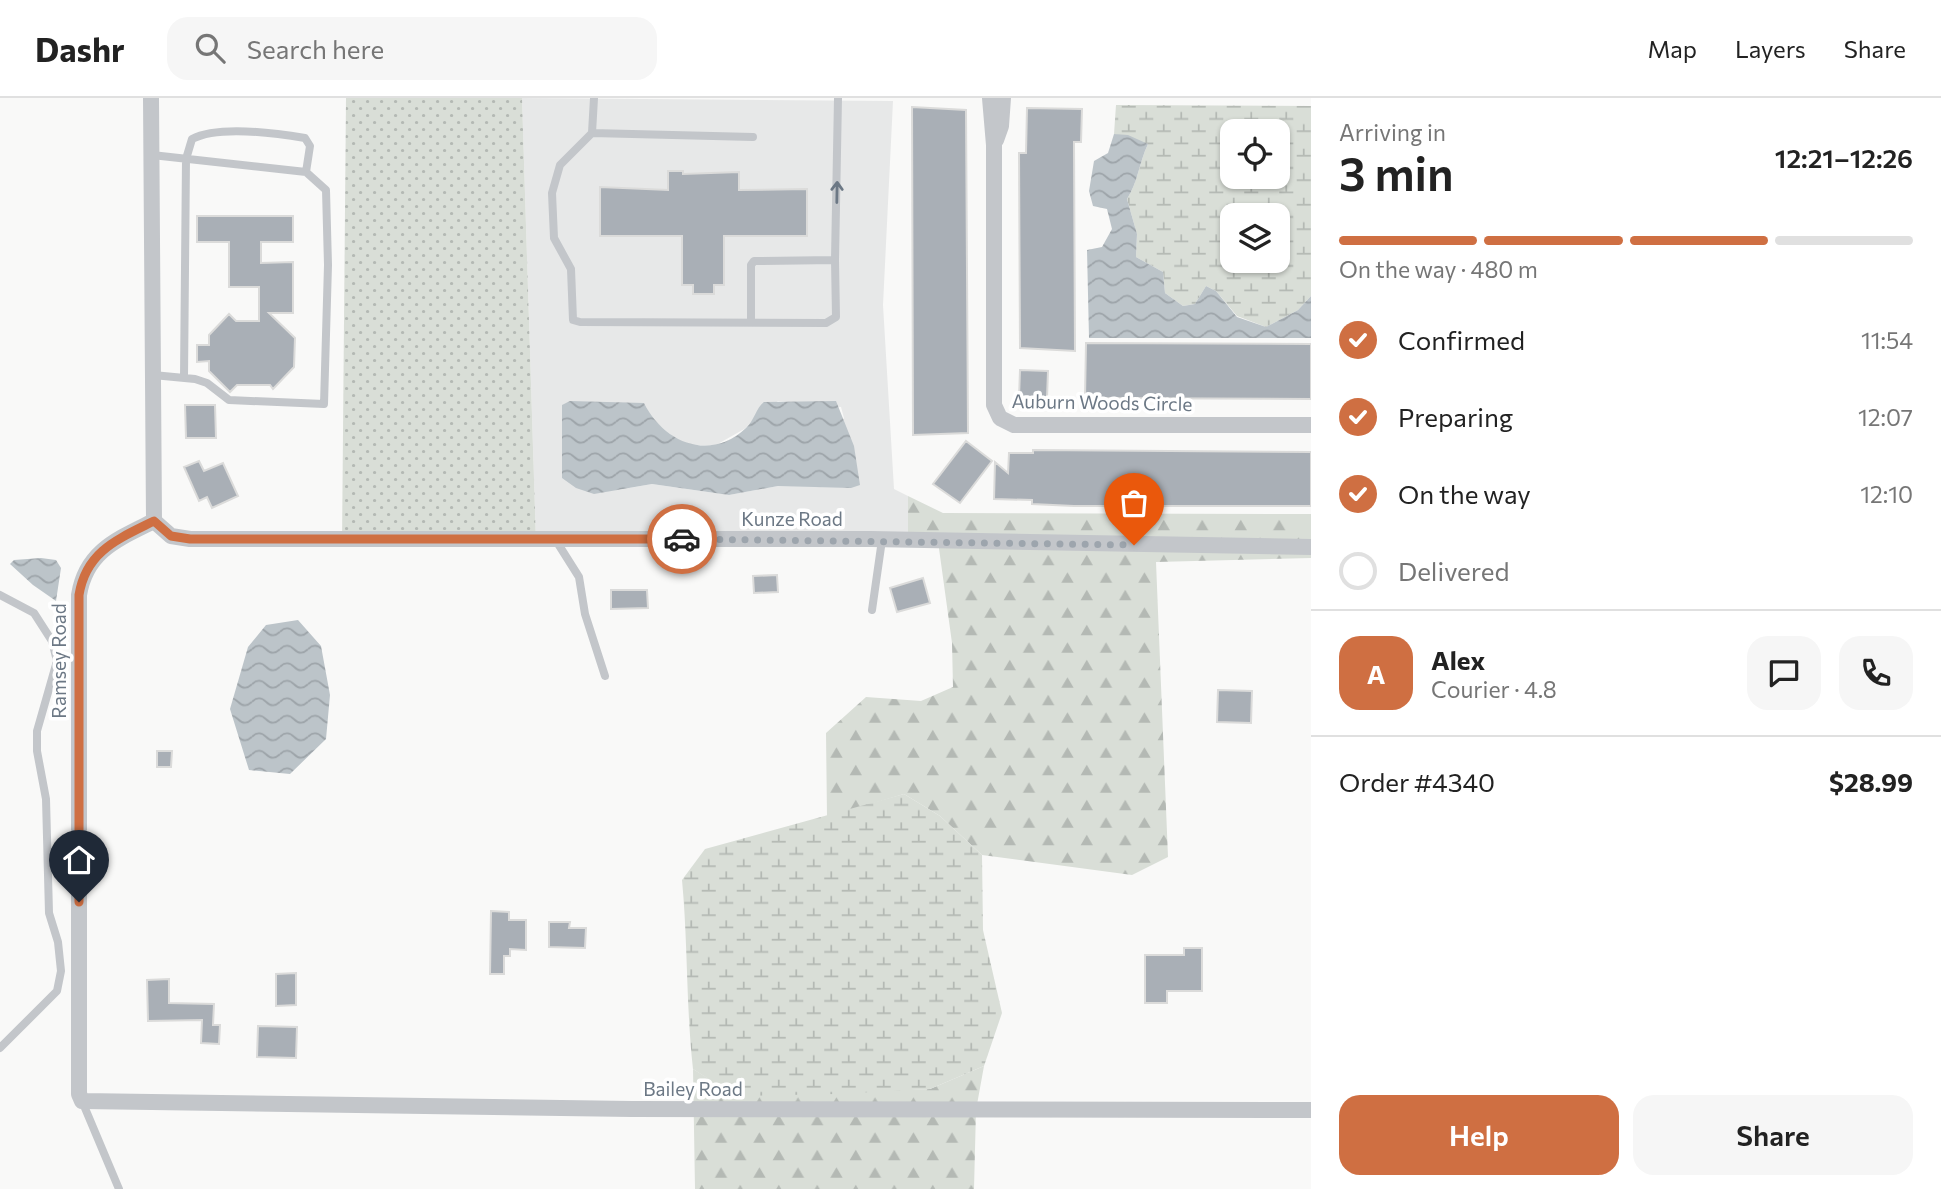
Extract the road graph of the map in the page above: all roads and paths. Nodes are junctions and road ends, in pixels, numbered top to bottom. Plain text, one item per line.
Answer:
1 (152, 98) edge
2 (594, 98) edge
3 (838, 98) edge
4 (990, 98) edge
5 (1003, 98) edge
6 (592, 134) junction
7 (753, 138) dead end
8 (994, 145) junction
9 (152, 155) junction
10 (186, 159) junction
11 (306, 172) junction
12 (835, 260) junction
13 (751, 322) junction
14 (153, 375) junction
15 (184, 378) junction
16 (1311, 425) edge
17 (154, 521) junction
18 (555, 539) junction
19 (882, 540) junction
20 (1311, 547) edge
21 (0, 595) edge
22 (872, 610) dead end
23 (606, 676) dead end
24 (0, 1048) edge
25 (80, 1097) junction
26 (1311, 1110) edge
27 (119, 1189) edge

1 - 9 street
2 - 6 lane
12 -> 3 lane
4 - 8 street, Auburn Woods Circle
5 - 8 street, Auburn Woods Circle
6 - 7 lane
6 - 13 lane
8 - 16 street, Auburn Woods Circle
9 - 10 lane
9 - 14 street
10 - 11 lane
10 - 11 lane
10 - 15 lane
11 - 15 lane
12 - 13 lane
12 - 13 lane
14 - 15 lane
14 - 17 street
17 - 18 street, Kunze Road
17 - 25 street, Ramsey Road
18 - 19 street, Kunze Road
18 - 23 lane
19 - 20 street, Kunze Road
19 - 22 lane
21 - 24 lane
25 - 26 street, Bailey Road
25 - 27 lane

